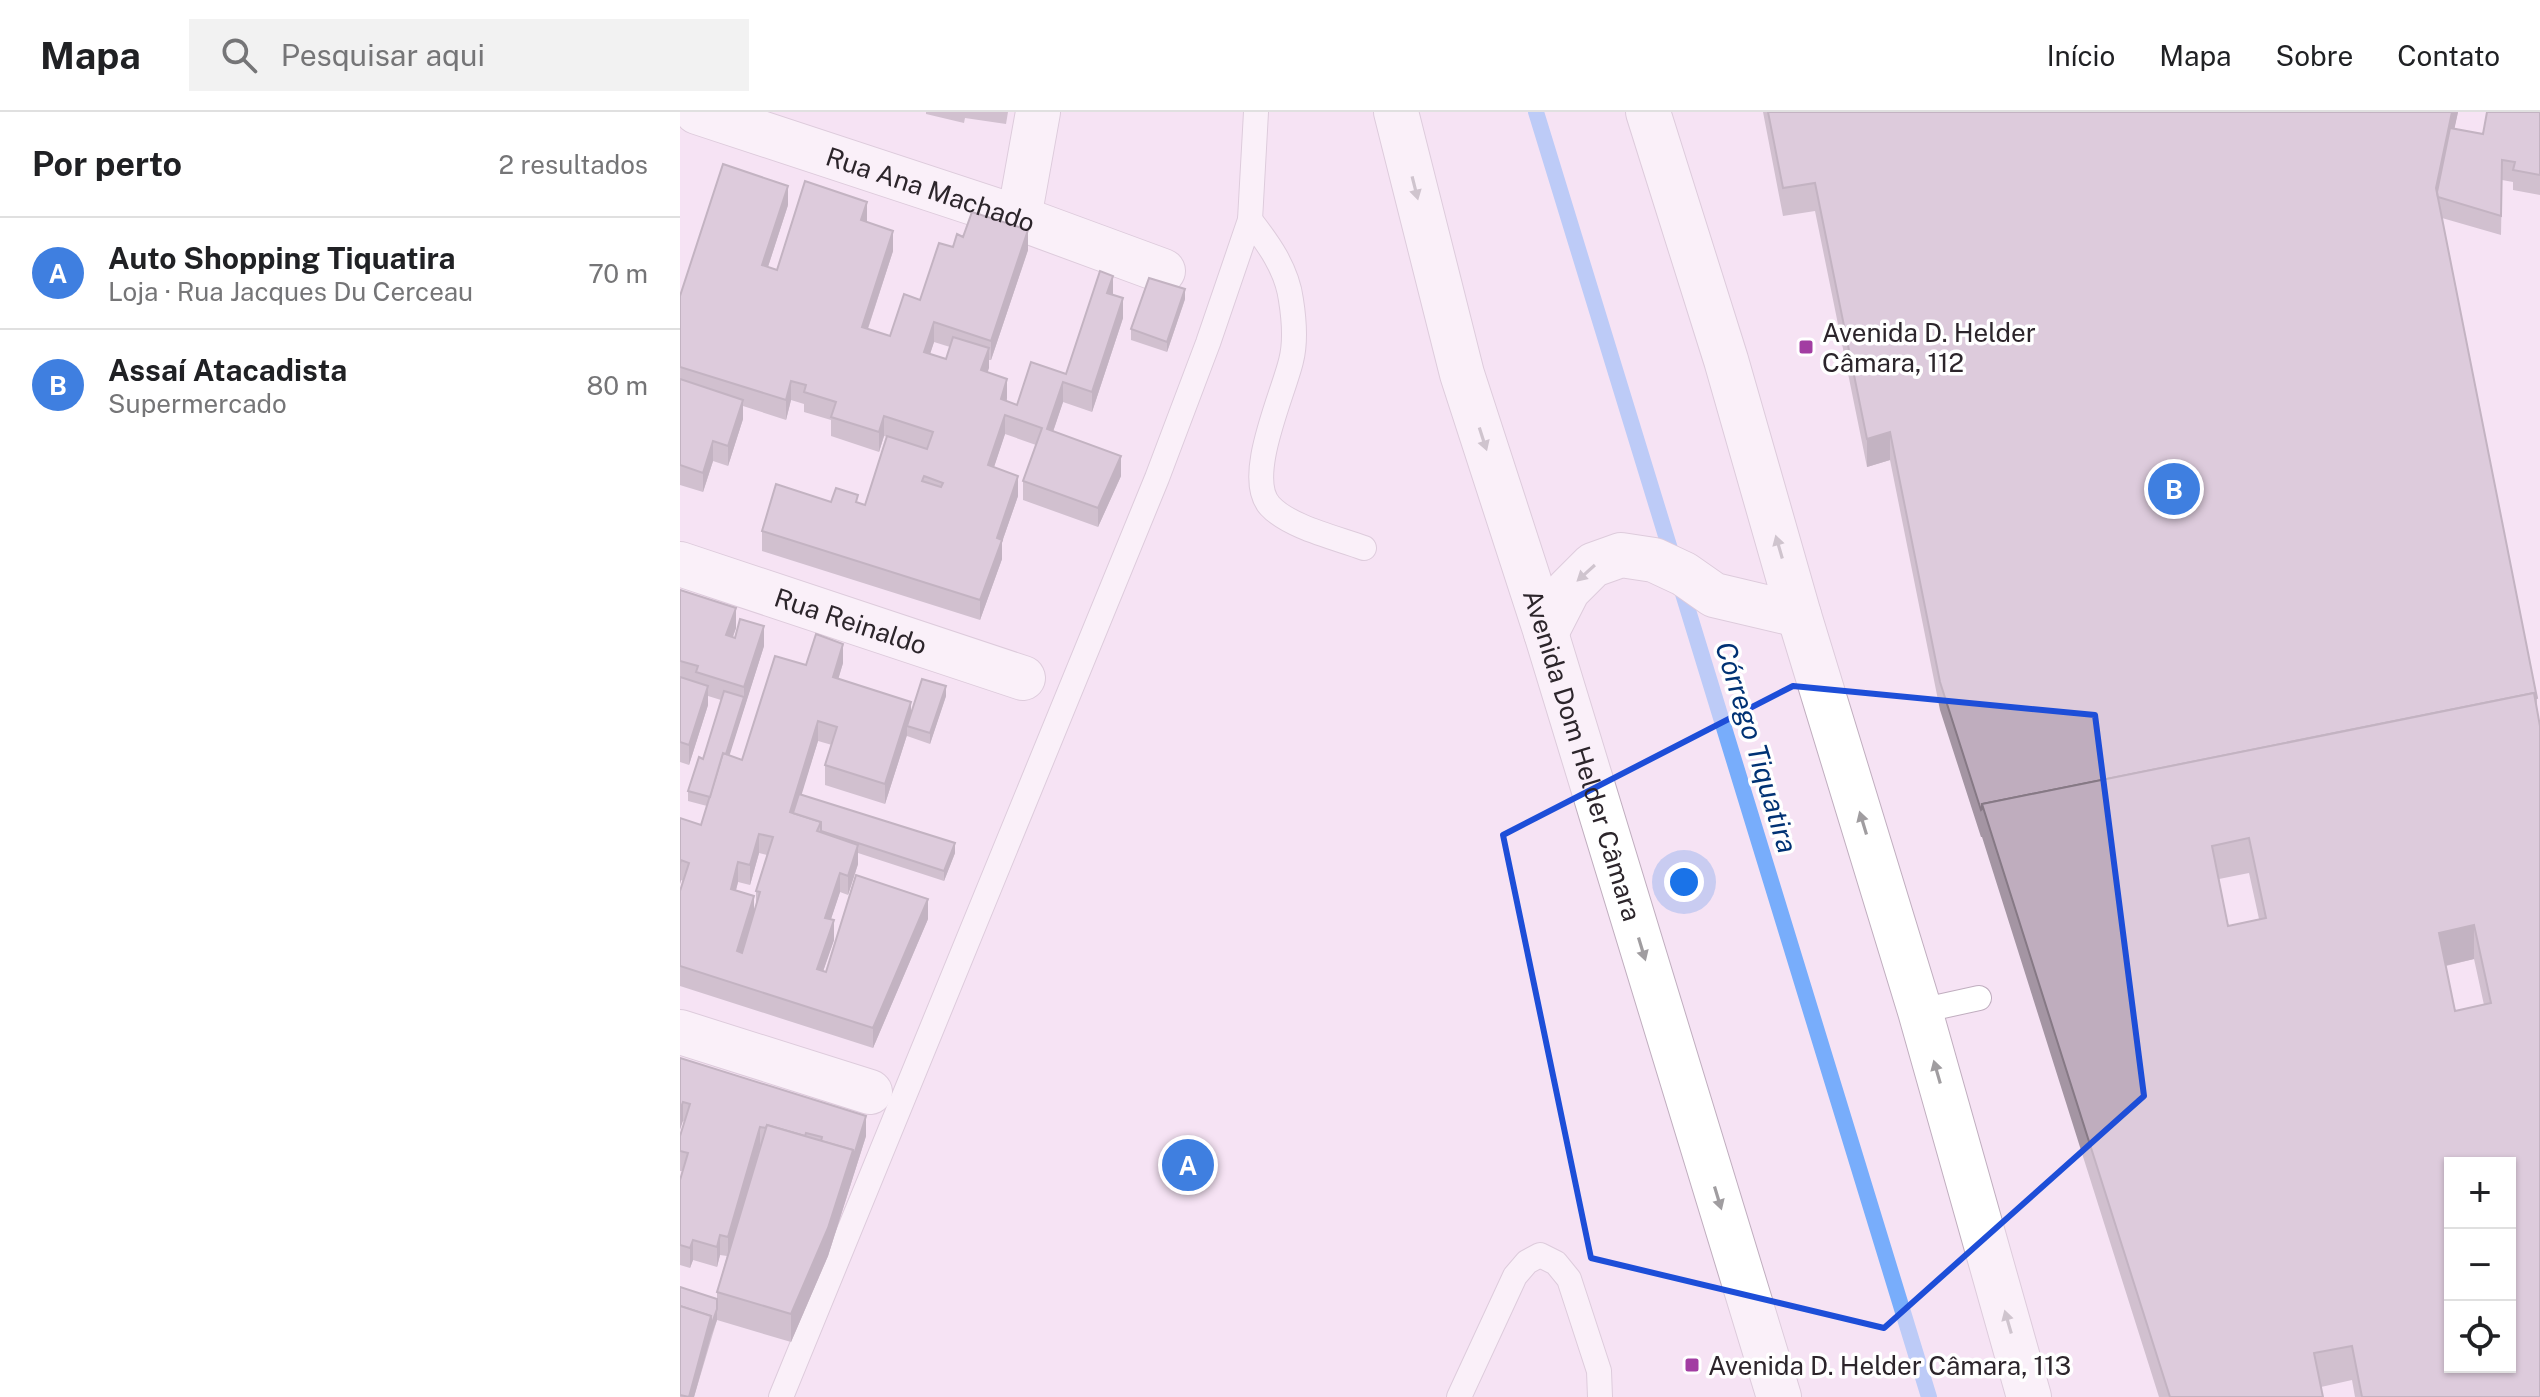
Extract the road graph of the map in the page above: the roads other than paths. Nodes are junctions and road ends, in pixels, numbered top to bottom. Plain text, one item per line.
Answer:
1 (690, 112) edge
2 (697, 112) edge
3 (1038, 112) edge
4 (1256, 112) edge
5 (1396, 112) edge
6 (1648, 112) edge
7 (680, 143) edge
8 (1019, 218) junction
9 (1250, 220) junction
10 (1163, 271) dead end
11 (1364, 548) dead end
12 (680, 564) edge
13 (1799, 615) junction
14 (1546, 633) junction
15 (1023, 678) dead end
16 (1979, 998) dead end
17 (1920, 1011) junction
18 (680, 1032) edge
19 (870, 1092) dead end
20 (781, 1397) edge
21 (1459, 1397) edge
22 (1600, 1397) edge
23 (1779, 1397) edge
24 (2029, 1397) edge

1 - 7 main road
2 - 8 main road, Rua Ana Machado
3 - 8 main road
4 - 9 lane
5 -> 14 main road, Avenida Dom Helder Câmara
13 -> 6 main road
8 - 10 main road, Rua Ana Machado
9 - 11 lane
9 - 20 lane
12 - 15 main road, Rua Reinaldo
13 -> 14 main road
17 -> 13 main road
14 -> 23 main road, Avenida Dom Helder Câmara
16 - 17 lane
24 -> 17 main road
18 - 19 main road
21 - 22 lane

